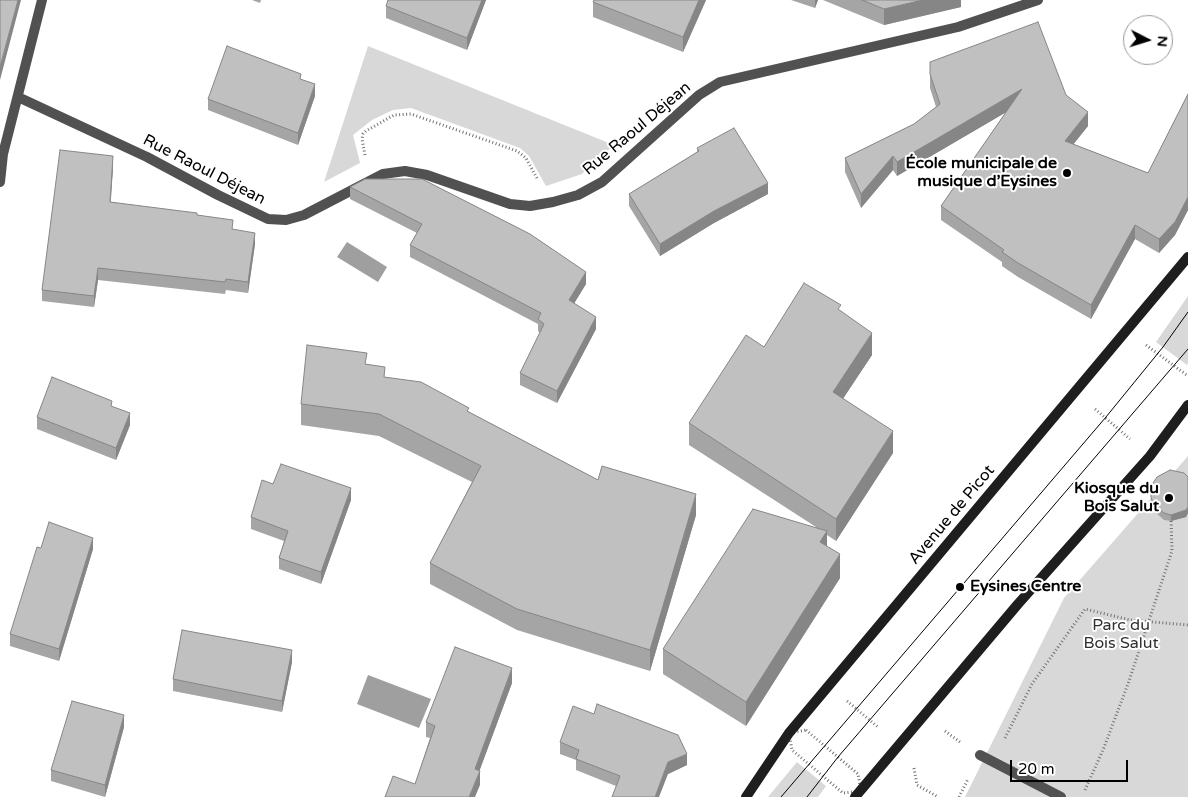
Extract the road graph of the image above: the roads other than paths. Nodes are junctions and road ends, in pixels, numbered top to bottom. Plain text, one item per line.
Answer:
1 (42, 0) edge
2 (1038, 0) edge
3 (18, 97) junction
4 (1, 154) edge
5 (0, 182) edge
6 (1188, 257) edge
7 (1188, 405) edge
8 (980, 755) dead end
9 (858, 794) edge
10 (746, 797) edge
11 (1061, 797) edge

1 - 3 street
2 - 3 street, Rue Raoul Déjean
3 - 4 street
4 - 5 street
6 - 10 street, Avenue de Picot
7 - 9 street
8 - 11 street

